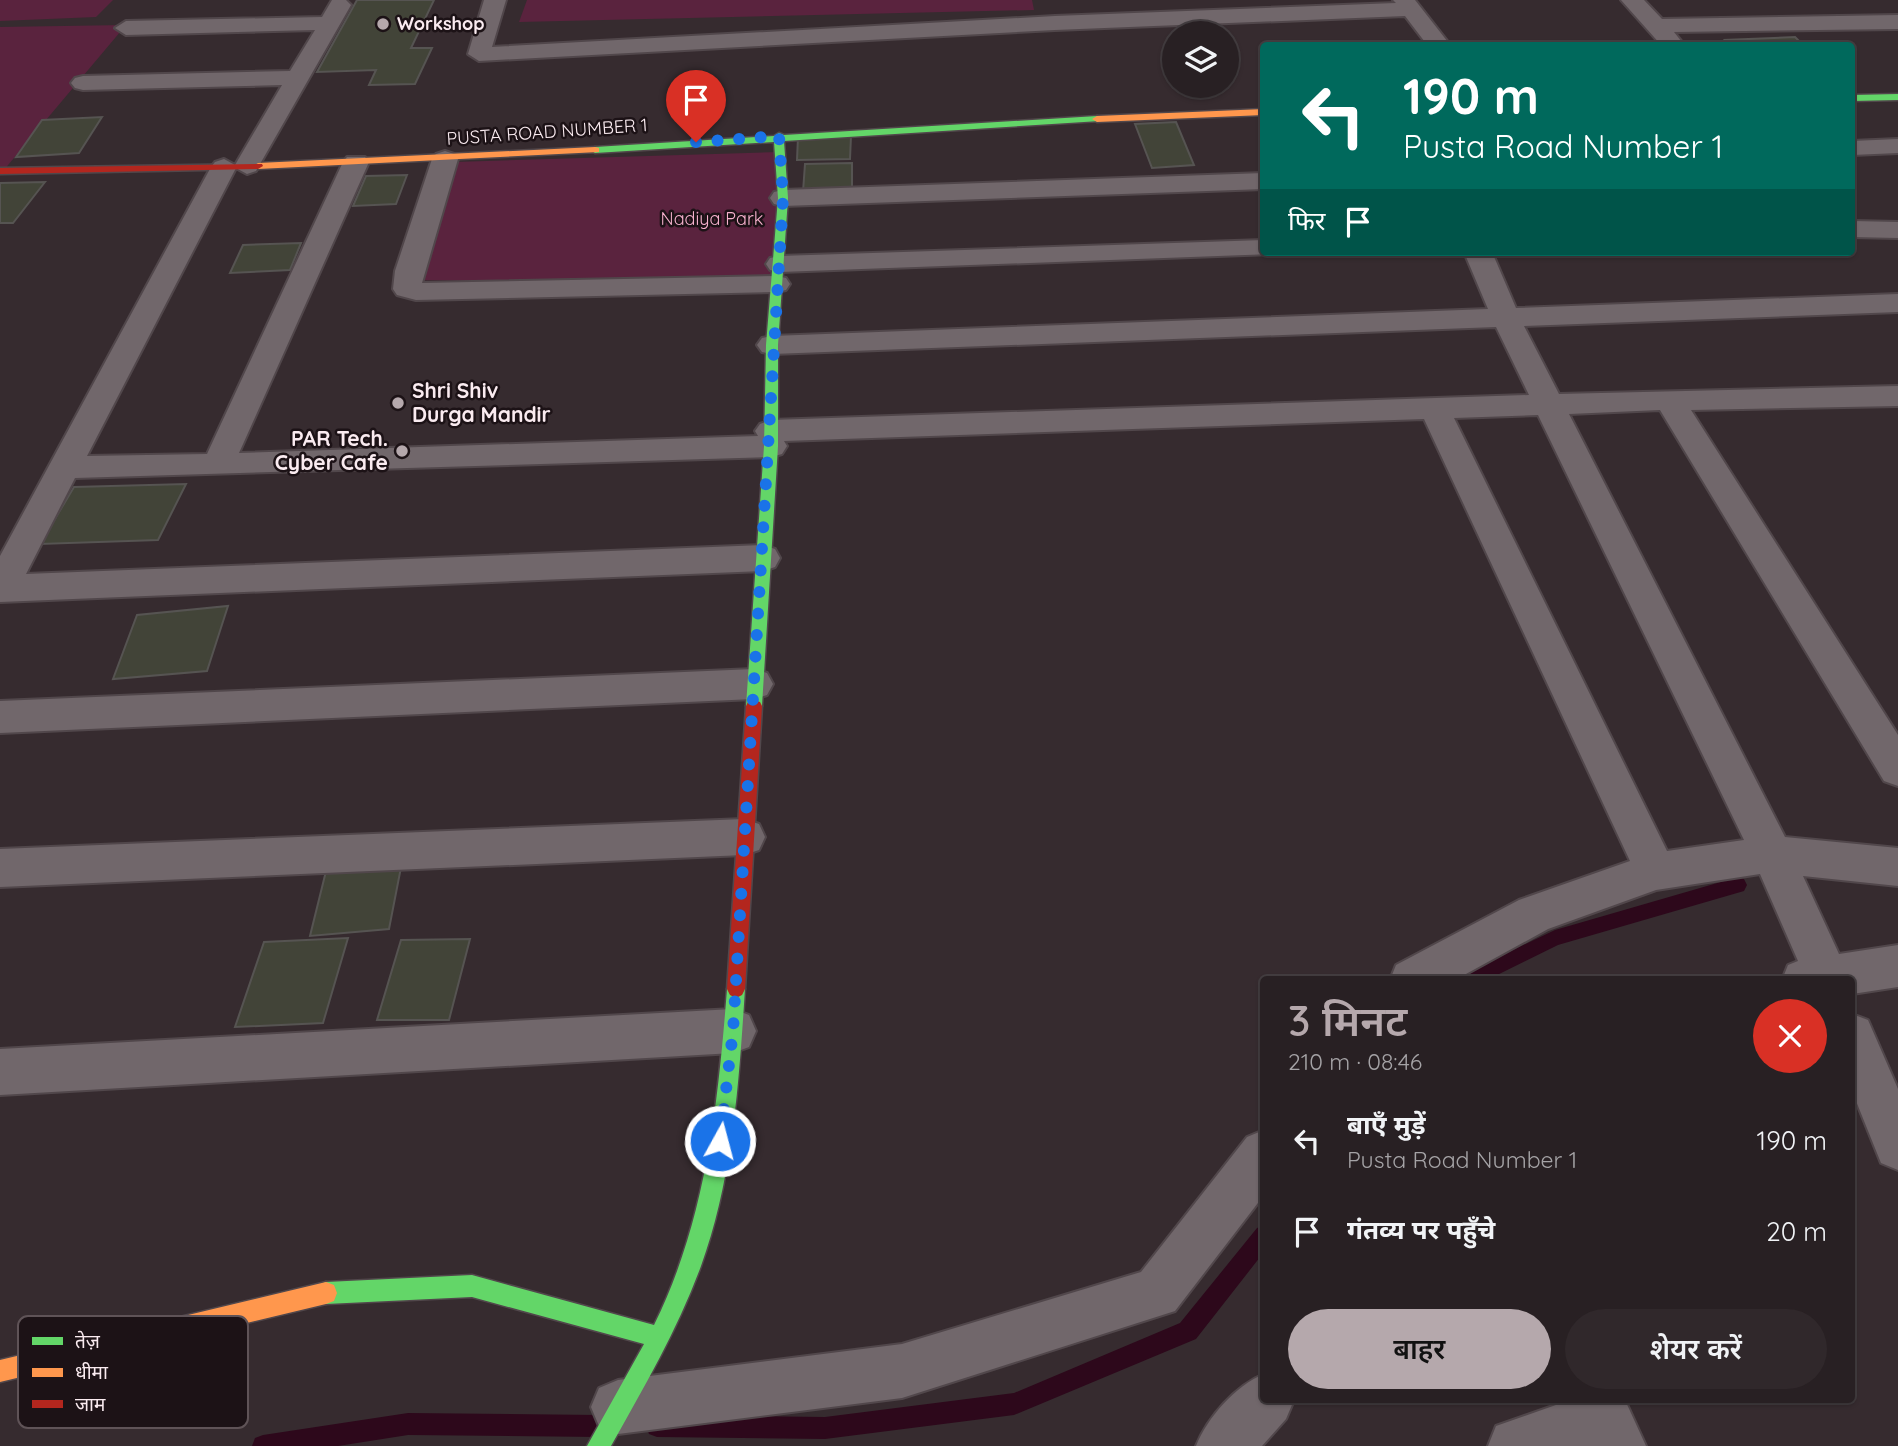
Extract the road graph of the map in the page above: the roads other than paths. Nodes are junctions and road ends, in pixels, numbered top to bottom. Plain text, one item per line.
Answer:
1 (343, 0) edge
2 (495, 0) edge
3 (1050, 0) edge
4 (1632, 0) edge
5 (1408, 5) edge
6 (1898, 22) edge
7 (330, 23) junction
8 (1055, 23) junction
9 (1657, 26) junction
10 (126, 28) dead end
11 (1437, 42) edge
12 (1671, 42) edge
13 (298, 78) junction
14 (83, 83) dead end
15 (1898, 97) edge
16 (1855, 98) edge
17 (1260, 112) edge
18 (779, 136) junction
19 (1898, 146) edge
20 (1855, 148) edge
21 (445, 159) junction
22 (356, 162) junction
23 (236, 167) junction
24 (0, 172) edge
25 (1260, 181) edge
26 (783, 198) junction
27 (1855, 229) edge
28 (1898, 230) edge
29 (1260, 248) edge
30 (1480, 256) edge
31 (778, 274) junction
32 (1898, 303) edge
33 (1506, 318) junction
34 (772, 345) junction
35 (1887, 396) edge
36 (1669, 400) junction
37 (1550, 406) junction
38 (1434, 408) junction
39 (1898, 423) edge
40 (771, 438) junction
41 (218, 465) junction
42 (66, 467) junction
43 (763, 558) junction
44 (0, 589) edge
45 (754, 684) junction
46 (0, 717) edge
47 (1898, 769) edge
48 (744, 837) junction
49 (1779, 854) junction
50 (1898, 867) edge
51 (0, 868) edge
52 (1656, 871) junction
53 (1898, 966) edge
54 (1419, 976) edge
55 (1818, 976) edge
56 (1832, 976) edge
57 (733, 1031) junction
58 (1855, 1043) edge
59 (0, 1072) edge
60 (1898, 1146) edge
61 (1260, 1159) edge
62 (234, 1316) edge
63 (659, 1337) junction
64 (18, 1366) edge
65 (0, 1371) edge
66 (1264, 1403) edge
67 (1606, 1421) edge
68 (608, 1427) edge
69 (1224, 1446) edge
70 (1516, 1446) edge

1 - 7 street
2 - 8 street
3 - 8 street
4 - 9 street
5 - 8 street
5 - 11 street
6 - 9 street
7 - 10 street
7 - 13 street
9 - 12 street
13 - 14 street
13 - 23 street
15 - 16 street
17 - 18 street, PUSTA ROAD NUMBER 1
18 - 21 street, PUSTA ROAD NUMBER 1
18 - 26 street
19 - 20 street
21 - 22 street, PUSTA ROAD NUMBER 1
21 - 31 street
22 - 23 street, PUSTA ROAD NUMBER 1
22 - 41 street
23 - 24 street, PUSTA ROAD NUMBER 1
23 - 42 street
25 - 26 street
26 - 31 street
27 - 28 street
29 - 31 street
30 - 33 street
31 - 34 street
32 - 33 street
33 - 34 street
33 - 37 street
34 - 40 street
35 - 36 street
35 - 39 street
36 - 37 street
36 - 47 street
37 - 38 street
37 - 49 street
38 - 40 street
38 - 52 street
40 - 41 street
40 - 43 street
41 - 42 street
42 - 44 street
43 - 44 street
43 - 45 street
45 - 46 street
45 - 48 street
48 - 51 street
48 - 57 street
49 - 50 street
49 - 52 street
49 - 55 street
52 - 54 street
53 - 56 street
57 - 59 street
57 - 63 street
58 - 60 street
61 - 68 street
62 - 63 street
63 - 68 street
64 - 65 street
66 - 69 street
67 - 70 street

